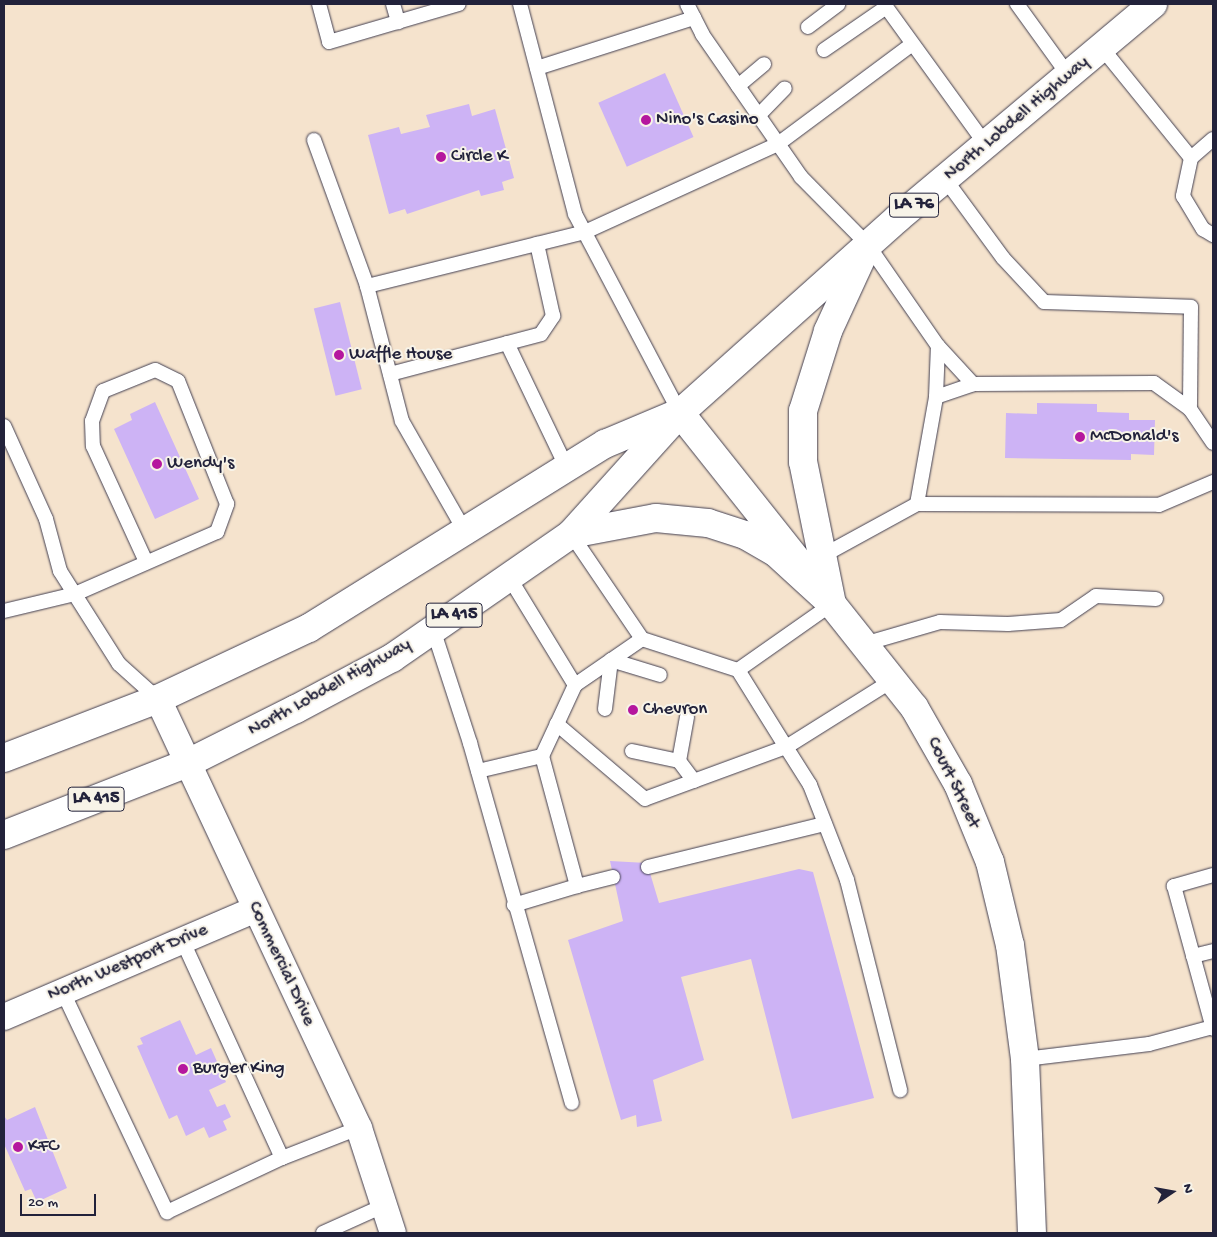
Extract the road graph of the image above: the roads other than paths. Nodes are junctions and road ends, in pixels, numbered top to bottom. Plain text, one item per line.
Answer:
1 (319, 4) edge
2 (392, 4) edge
3 (454, 4) edge
4 (520, 4) edge
5 (687, 4) edge
6 (838, 4) edge
7 (1017, 4) edge
8 (1153, 4) edge
9 (884, 6) edge
10 (694, 18) junction
11 (398, 22) junction
12 (808, 28) dead end
13 (912, 44) junction
14 (1102, 48) junction
15 (824, 50) dead end
16 (764, 64) dead end
17 (537, 68) junction
18 (1069, 76) junction
19 (738, 86) junction
20 (785, 88) dead end
21 (759, 115) junction
22 (1213, 139) edge
23 (314, 140) dead end
24 (778, 144) junction
25 (986, 145) junction
26 (1190, 158) junction
27 (945, 179) junction
28 (585, 232) junction
29 (1213, 235) edge
30 (537, 244) junction
31 (868, 245) junction
32 (367, 286) junction
33 (507, 343) junction
34 (938, 346) junction
35 (390, 374) junction
36 (973, 384) junction
37 (936, 397) junction
38 (1190, 409) junction
39 (680, 413) junction
40 (4, 426) edge
41 (1213, 443) edge
42 (567, 468) junction
43 (1213, 482) edge
44 (917, 504) junction
45 (466, 533) junction
46 (572, 534) junction
47 (824, 555) junction
48 (146, 562) junction
49 (509, 577) junction
50 (76, 594) junction
51 (1156, 599) dead end
52 (832, 604) junction
53 (4, 611) edge
54 (433, 629) junction
55 (642, 639) junction
56 (864, 644) junction
57 (611, 660) junction
58 (738, 670) junction
59 (660, 675) dead end
60 (893, 680) junction
61 (575, 685) junction
62 (158, 700) junction
63 (605, 709) dead end
64 (687, 717) dead end
65 (557, 724) junction
66 (786, 747) junction
67 (632, 751) dead end
68 (542, 756) junction
69 (4, 758) edge
70 (679, 761) junction
71 (188, 763) junction
72 (478, 771) junction
73 (694, 781) junction
74 (825, 824) junction
75 (4, 835) edge
76 (648, 867) dead end
77 (1213, 875) edge
78 (613, 876) dead end
79 (577, 886) junction
80 (514, 905) junction
81 (254, 910) junction
82 (182, 940) junction
83 (1213, 951) edge
84 (1193, 956) junction
85 (62, 990) junction
86 (4, 1017) edge
87 (1213, 1028) edge
88 (1025, 1060) junction
89 (900, 1090) dead end
90 (572, 1103) dead end
91 (359, 1128) junction
92 (282, 1158) junction
93 (385, 1205) junction
94 (323, 1233) edge
95 (393, 1233) edge
96 (1032, 1233) edge

1 - 11 lane
2 - 11 lane
3 - 11 lane
4 - 17 lane
5 - 10 lane
6 - 12 lane
7 - 18 lane
8 - 14 main road, North Lobdell Highway / LA 76
9 - 13 lane
9 - 15 lane
10 - 17 lane
10 - 19 lane
13 - 24 lane
13 - 25 lane
14 - 18 main road, North Lobdell Highway / LA 76
14 - 26 lane
16 - 19 lane
17 - 28 lane
18 - 25 main road, North Lobdell Highway / LA 76
19 - 21 lane
20 - 21 lane
21 - 24 lane
22 - 26 lane
23 - 32 lane
24 - 28 lane
24 - 31 lane
25 - 27 main road, North Lobdell Highway / LA 76
26 - 29 lane
27 - 31 main road, North Lobdell Highway / LA 76
27 - 38 lane
28 - 30 lane
28 - 39 lane
30 - 32 lane
30 - 33 lane
31 - 34 lane
31 - 39 main road, North Lobdell Highway / LA 76
31 - 47 main road
32 - 35 lane
33 - 35 lane
33 - 42 lane
34 - 36 lane
34 - 37 lane
35 - 45 lane
36 - 37 lane
36 - 38 lane
37 - 44 lane
38 - 41 lane
39 - 42 main road, North Lobdell Highway
39 - 46 main road, North Lobdell Highway / LA 415
39 - 52 main road, Court Street
40 - 50 lane
42 - 45 main road, North Lobdell Highway
43 - 44 lane
44 - 47 lane
45 - 62 main road, North Lobdell Highway
46 - 49 main road, North Lobdell Highway / LA 415
46 - 52 main road
46 - 55 lane
47 - 52 main road
48 - 48 lane
48 - 50 lane
49 - 54 main road, North Lobdell Highway / LA 415
49 - 61 lane
50 - 53 lane
50 - 62 lane
51 - 56 lane
52 - 56 main road, Court Street
52 - 58 lane
54 - 71 main road, North Lobdell Highway / LA 415
54 - 72 lane
55 - 57 lane
55 - 58 lane
56 - 60 main road, Court Street
57 - 59 lane
57 - 61 lane
57 - 63 lane
58 - 66 lane
60 - 66 lane
60 - 88 main road, Court Street
61 - 65 lane
62 - 69 main road, North Lobdell Highway
62 - 71 street, Commercial Drive
64 - 70 lane
65 - 68 lane
65 - 73 lane
66 - 73 lane
66 - 74 lane
67 - 70 lane
68 - 72 lane
68 - 79 lane
70 - 73 lane
71 - 75 main road, North Lobdell Highway / LA 415
71 - 81 street, Commercial Drive
72 - 80 lane
74 - 76 lane
74 - 89 lane
77 - 84 lane
78 - 79 lane
79 - 80 lane
80 - 90 lane
81 - 82 street, North Westport Drive
81 - 91 street, Commercial Drive
82 - 85 street, North Westport Drive
82 - 92 lane
83 - 84 lane
84 - 87 lane
85 - 86 street, North Westport Drive
85 - 92 lane
87 - 88 lane
88 - 96 main road, Court Street
91 - 92 lane
91 - 93 street, Commercial Drive
93 - 94 lane
93 - 95 street, Commercial Drive

